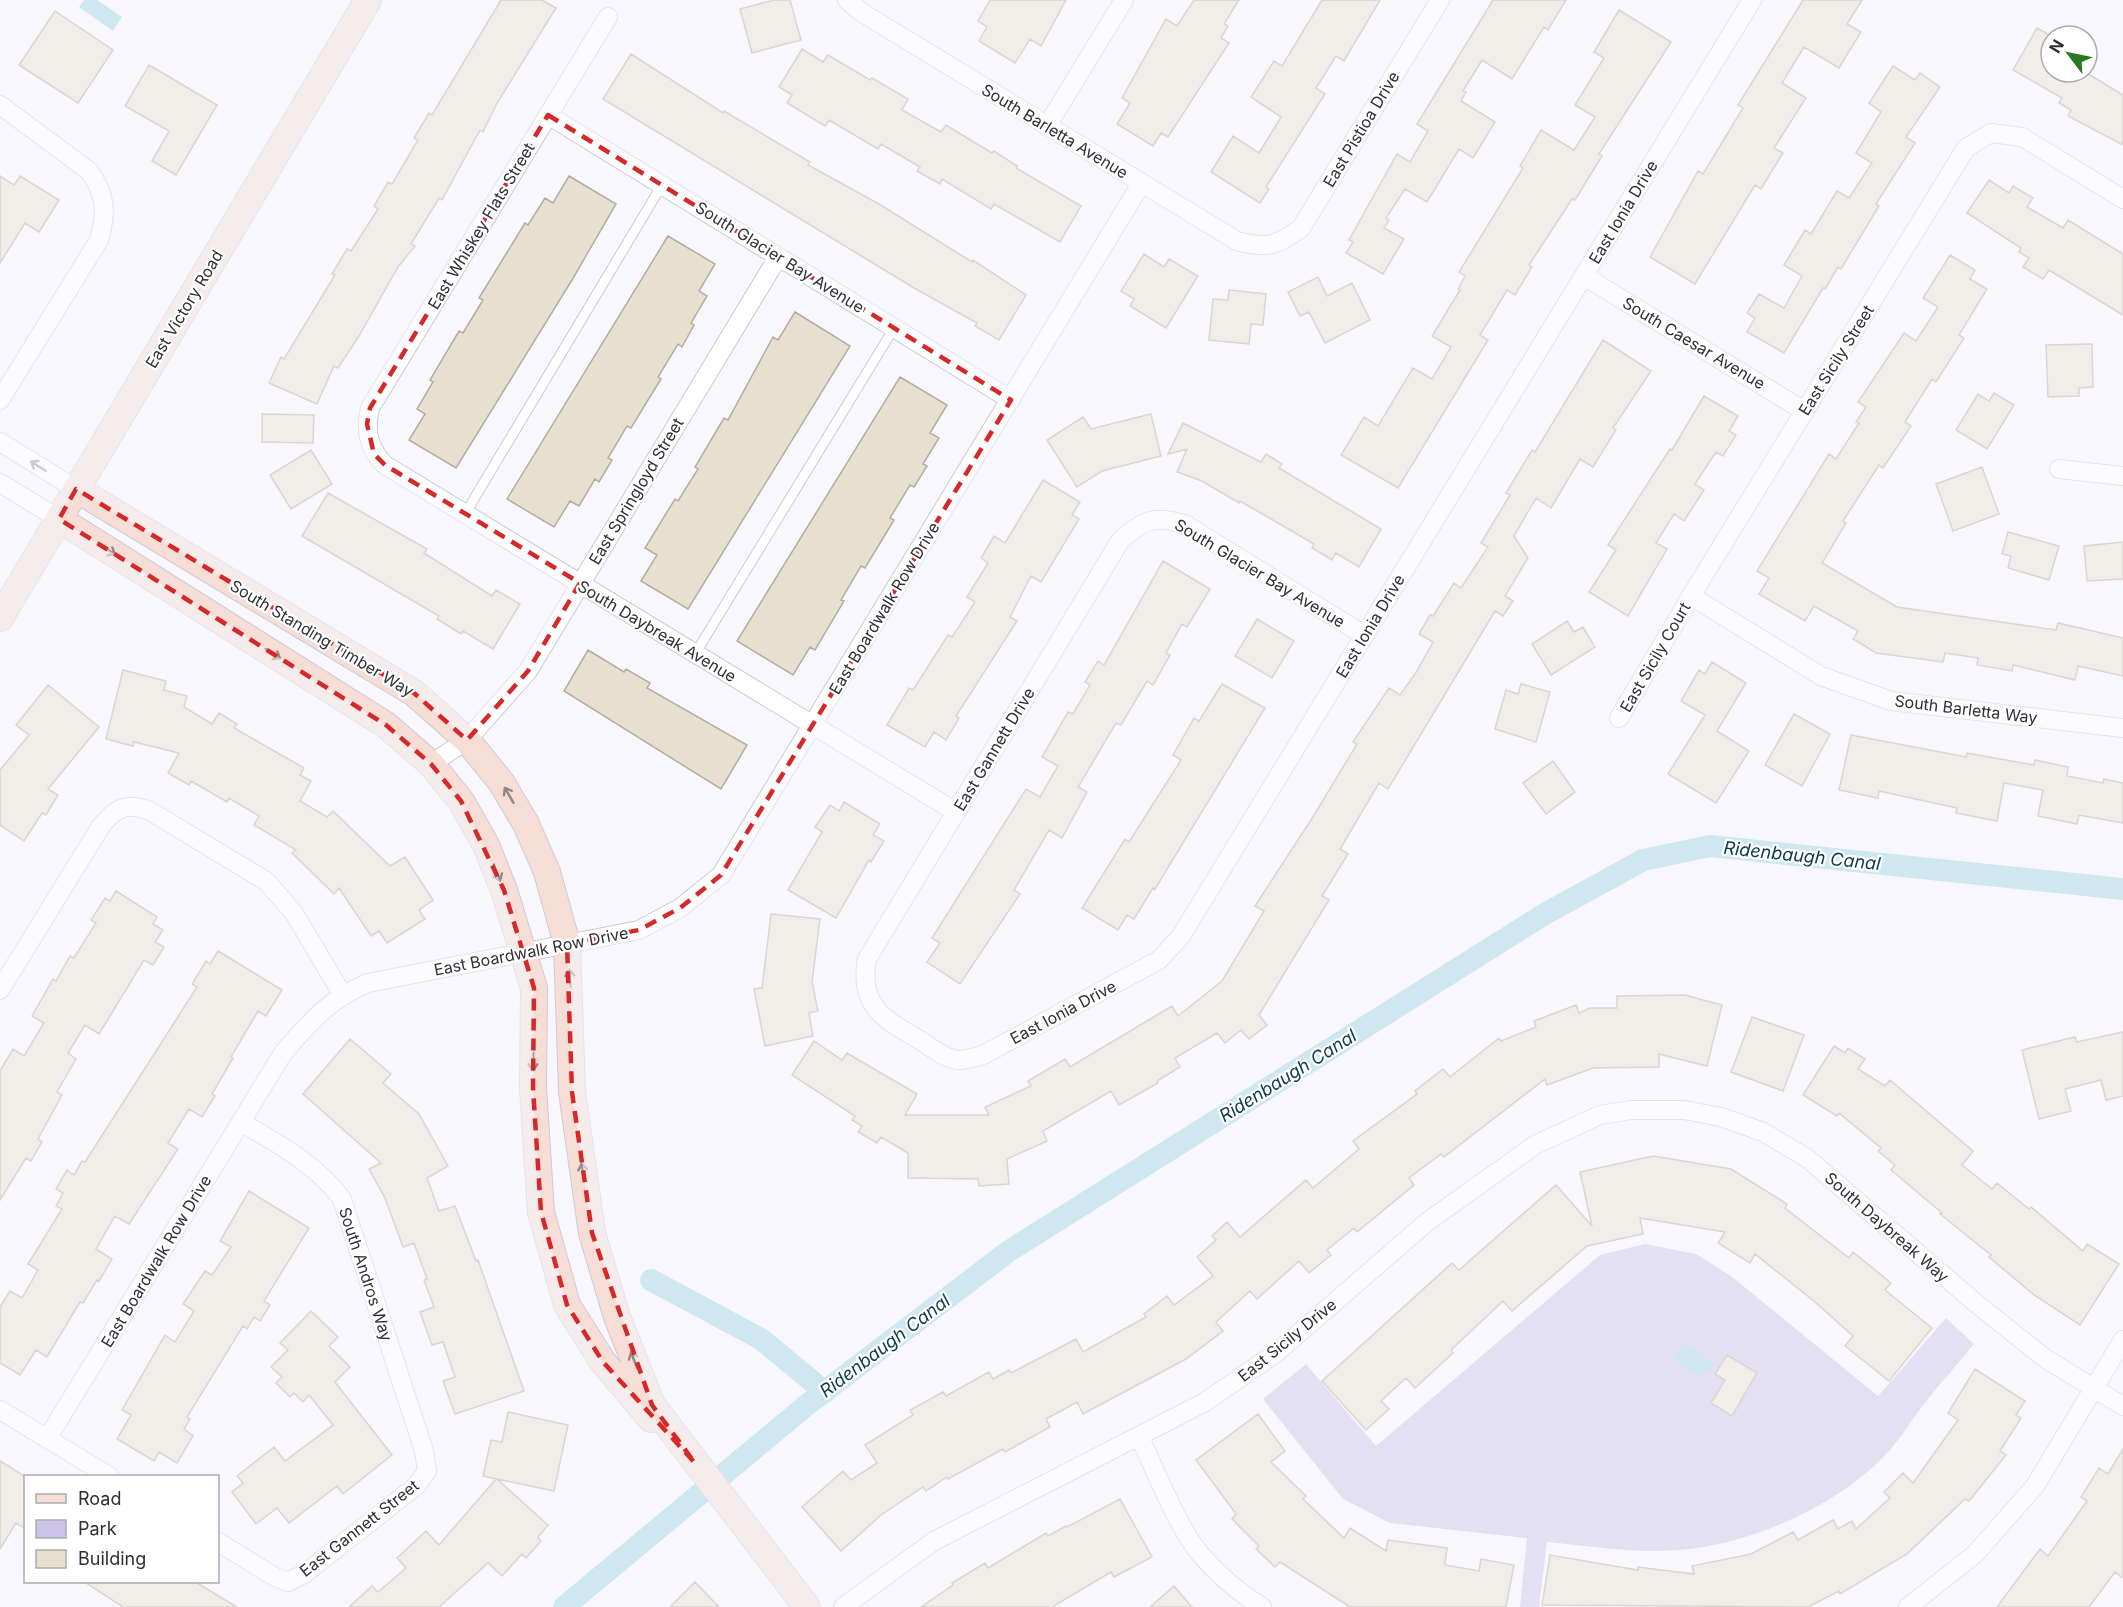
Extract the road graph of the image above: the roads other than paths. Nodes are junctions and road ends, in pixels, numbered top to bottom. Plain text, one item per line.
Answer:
1 (368, 0) edge
2 (847, 0) edge
3 (1124, 0) edge
4 (1440, 0) edge
5 (1752, 0) edge
6 (608, 17) dead end
7 (0, 105) edge
8 (548, 115) junction
9 (1047, 126) junction
10 (1141, 184) junction
11 (662, 185) junction
12 (2123, 199) edge
13 (1271, 246) joint
14 (778, 257) junction
15 (1584, 276) junction
16 (894, 328) junction
17 (0, 400) edge
18 (1011, 400) junction
19 (1804, 411) junction
20 (369, 440) joint
21 (0, 442) edge
22 (2059, 469) dead end
23 (2123, 476) edge
24 (0, 483) edge
25 (76, 489) junction
26 (465, 514) junction
27 (59, 519) junction
28 (1153, 519) joint
29 (580, 583) junction
30 (1691, 596) junction
31 (0, 618) edge
32 (1364, 635) junction
33 (695, 654) junction
34 (1619, 718) dead end
35 (812, 725) junction
36 (2123, 728) edge
37 (468, 740) junction
38 (431, 765) junction
39 (956, 812) junction
40 (567, 944) junction
41 (524, 952) junction
42 (0, 990) edge
43 (342, 994) junction
44 (868, 996) joint
45 (1661, 1109) joint
46 (241, 1122) junction
47 (2123, 1340) edge
48 (2094, 1389) junction
49 (2123, 1406) edge
50 (0, 1410) edge
51 (1140, 1438) junction
52 (48, 1439) junction
53 (695, 1463) junction
54 (427, 1471) joint
55 (107, 1475) edge
56 (219, 1543) edge
57 (807, 1607) edge
58 (843, 1607) edge
59 (1262, 1607) edge
60 (1908, 1607) edge

1 - 25 street, East Victory Road
2 - 9 street, South Barletta Avenue
3 - 9 street
4 - 13 street, East Pistioa Drive
5 - 15 street, East Ionia Drive
6 - 8 street, East Whiskey Flats Street
7 - 17 street
8 - 11 street, South Glacier Bay Avenue
8 - 20 street, East Whiskey Flats Street
9 - 10 street, South Barletta Avenue
10 - 13 street, South Barletta Avenue
10 - 18 street, East Boardwalk Row Drive
11 - 14 street, South Glacier Bay Avenue
11 - 26 lane
12 - 19 street, East Sicily Street
14 - 16 street, South Glacier Bay Avenue
14 - 29 street, East Springloyd Street
15 - 19 street, South Caesar Avenue
15 - 32 street, East Ionia Drive
16 - 18 street, South Glacier Bay Avenue
16 - 33 lane
18 - 35 street, East Boardwalk Row Drive
19 - 30 street, East Sicily Street
20 - 26 street, South Daybreak Avenue
25 -> 21 street, South Standing Timber Way
22 - 23 street
24 - 27 street, South Standing Timber Way
25 - 27 street, East Victory Road
25 - 37 street, South Standing Timber Way
26 - 29 street, South Daybreak Avenue
27 - 31 street, East Victory Road
27 -> 38 street, South Standing Timber Way
28 - 32 street, South Glacier Bay Avenue
28 - 39 street, East Gannett Drive
29 - 33 street, South Daybreak Avenue
29 - 37 street, East Springloyd Street
30 - 34 street, East Sicily Court
30 - 36 street, South Barletta Way
32 - 44 street, East Ionia Drive
33 - 35 street, South Daybreak Avenue
35 - 39 street, South Daybreak Avenue
35 - 40 street, East Boardwalk Row Drive
37 - 38 street, East Springloyd Street
40 -> 37 street, South Standing Timber Way
38 -> 41 street, South Standing Timber Way
39 - 44 street, East Gannett Drive
40 - 41 street, East Boardwalk Row Drive
53 -> 40 street, South Standing Timber Way
41 - 43 street, East Boardwalk Row Drive
41 -> 53 street, South Standing Timber Way
42 - 43 street
43 - 46 street, East Boardwalk Row Drive
45 - 48 street, South Daybreak Way
45 - 51 street, East Sicily Drive
46 - 52 street, East Boardwalk Row Drive
46 - 54 street, South Andros Way
47 - 48 street
48 - 49 street, South Daybreak Way
48 - 60 street
50 - 52 street
51 - 58 street, East Sicily Drive
51 - 59 street
52 - 55 street
53 - 57 street, South Standing Timber Way
54 - 56 street, East Gannett Street

